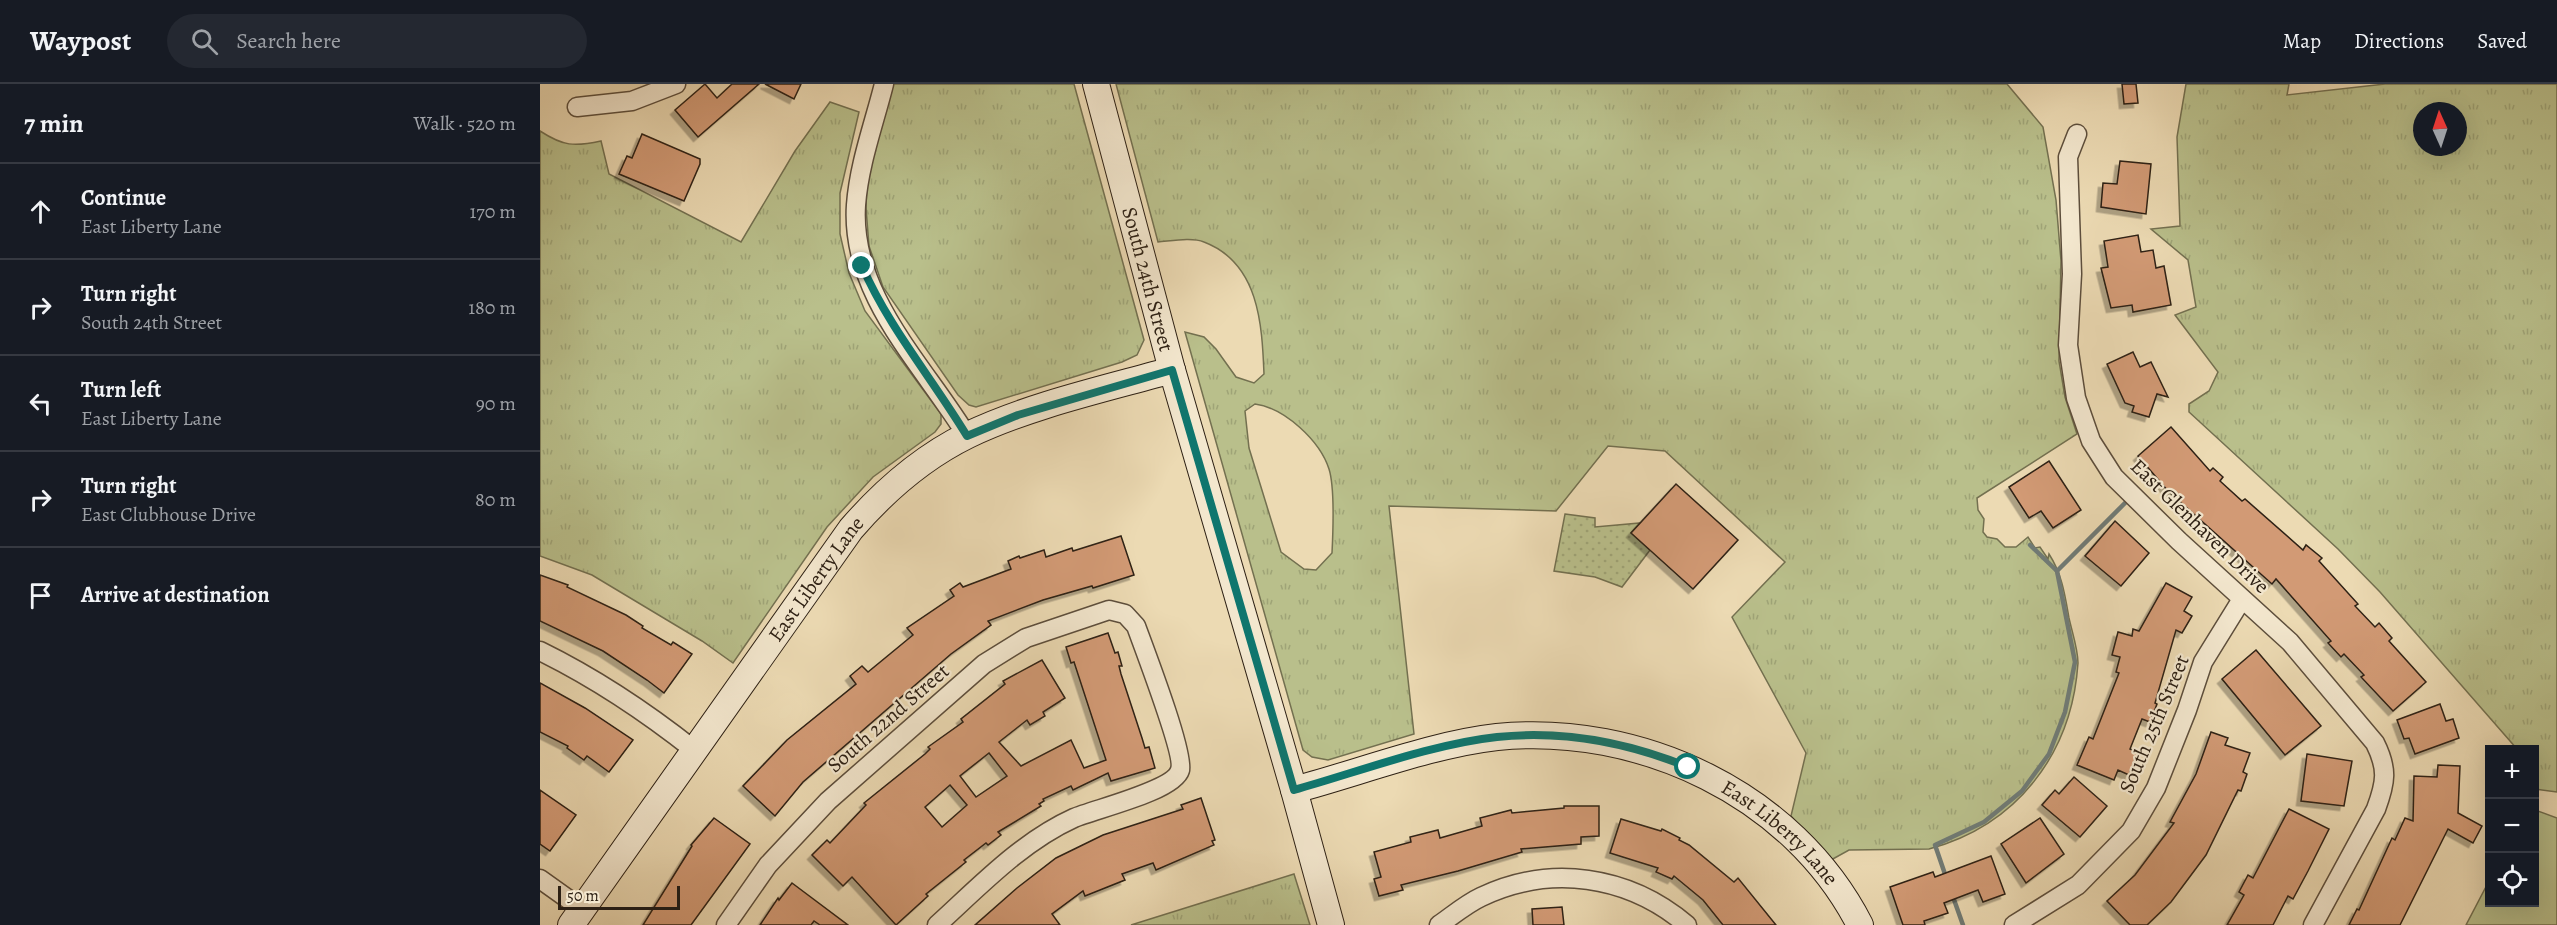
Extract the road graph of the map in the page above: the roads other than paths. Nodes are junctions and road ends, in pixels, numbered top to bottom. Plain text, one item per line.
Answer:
1 (676, 84) edge
2 (884, 84) edge
3 (1096, 84) edge
4 (577, 107) dead end
5 (2077, 135) dead end
6 (1172, 370) junction
7 (967, 436) junction
8 (2242, 598) junction
9 (540, 651) edge
10 (694, 750) junction
11 (1294, 790) junction
12 (546, 883) edge
13 (576, 917) edge
14 (726, 925) edge
15 (937, 925) edge
16 (1331, 925) edge
17 (1439, 925) edge
18 (1687, 925) edge
19 (1860, 925) edge
20 (2014, 925) edge
21 (2313, 925) edge

1 - 4 street
2 - 7 street
3 - 6 street, South 24th Street
5 - 8 street, East Glenhaven Drive
6 - 7 street, East Liberty Lane
6 - 11 street, South 24th Street
7 - 10 street, East Liberty Lane
8 - 20 street, South 25th Street
8 - 21 street, East Glenhaven Drive
9 - 10 street
10 - 13 street, East Liberty Lane
11 - 16 street, South 24th Street
11 - 19 street, East Liberty Lane
12 - 13 street
14 - 15 street, South 22nd Street
17 - 18 street

